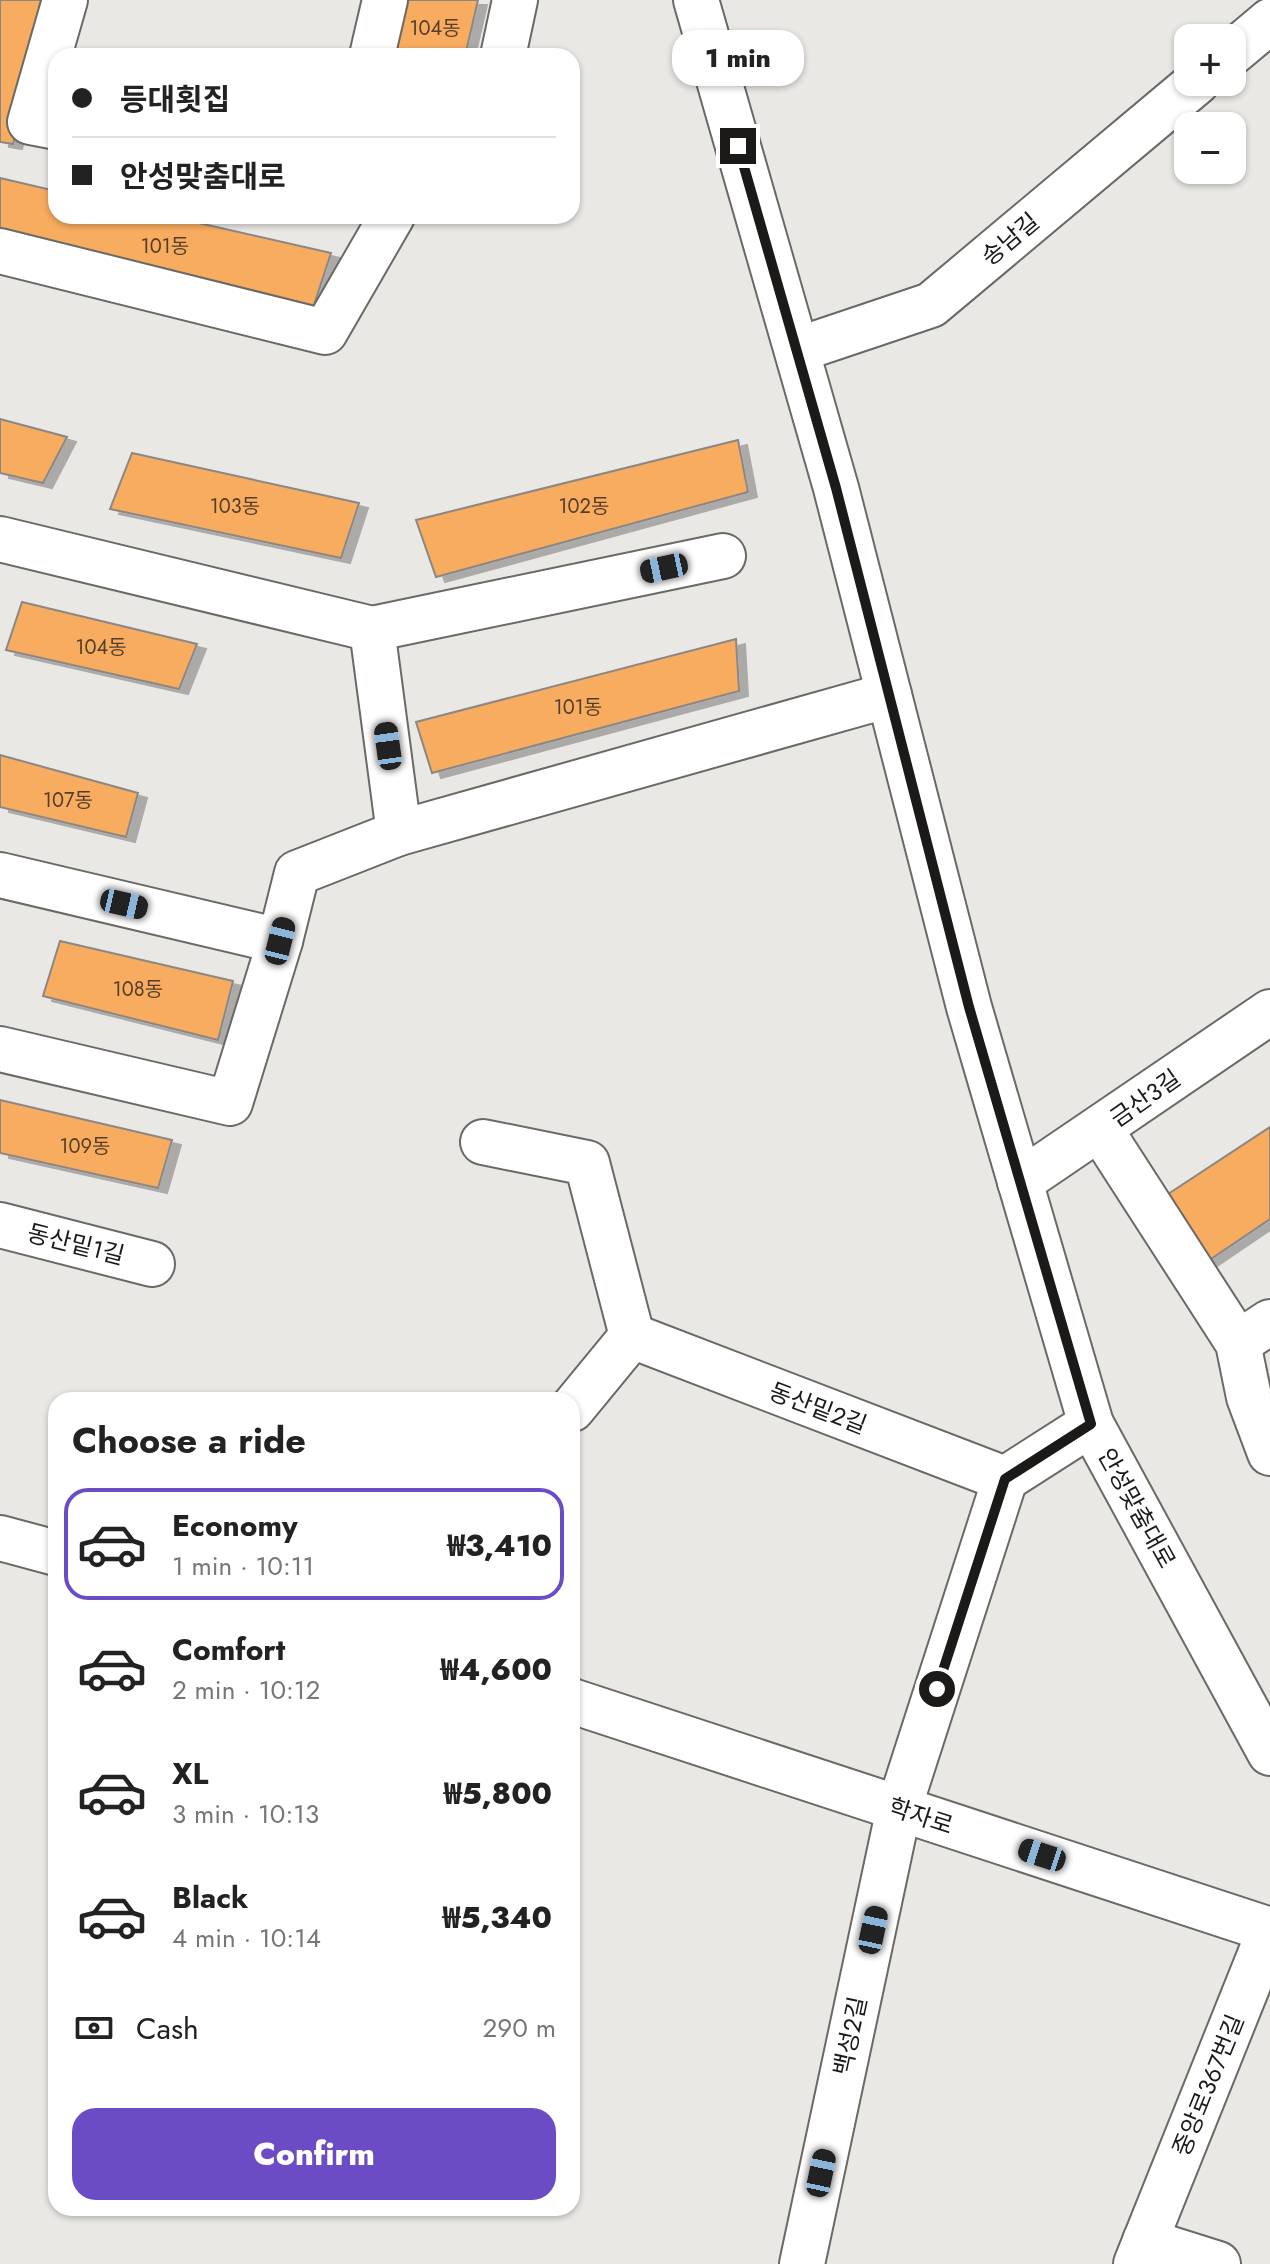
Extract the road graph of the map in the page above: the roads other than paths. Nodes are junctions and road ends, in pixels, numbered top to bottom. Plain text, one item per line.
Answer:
1 (65, 0) edge
2 (385, 0) edge
3 (515, 0) edge
4 (696, 0) edge
5 (1270, 21) edge
6 (1246, 41) edge
7 (51, 48) edge
8 (374, 48) edge
9 (505, 48) edge
10 (48, 59) edge
11 (1180, 96) edge
12 (48, 125) edge
13 (387, 224) edge
14 (0, 251) edge
15 (797, 350) junction
16 (0, 539) edge
17 (723, 556) dead end
18 (372, 629) junction
19 (889, 695) junction
20 (399, 833) junction
21 (0, 875) edge
22 (280, 941) junction
23 (1270, 1012) edge
24 (0, 1049) edge
25 (1100, 1129) junction
26 (483, 1142) dead end
27 (1020, 1182) junction
28 (0, 1225) edge
29 (152, 1264) dead end
30 (1254, 1332) edge
31 (632, 1336) junction
32 (580, 1399) edge
33 (1091, 1424) junction
34 (1270, 1453) edge
35 (1005, 1479) junction
36 (0, 1538) edge
37 (48, 1551) edge
38 (580, 1704) edge
39 (1270, 1753) edge
40 (899, 1808) junction
41 (1270, 1930) edge
42 (1140, 2252) edge
43 (802, 2264) edge
44 (1218, 2264) edge

1 - 7 street
2 - 8 street
3 - 9 street
4 - 15 street, 안성맞춤대로
5 - 6 street
10 - 12 street
11 - 15 street, 송남길
13 - 14 street
15 - 19 street, 안성맞춤대로
16 - 18 street
17 - 18 street
18 - 20 street
19 - 20 street
19 - 27 street, 안성맞춤대로
20 - 22 street
21 - 22 street
22 - 24 street
23 - 25 street, 금산3길
25 - 27 street, 금산3길
25 - 30 street
26 - 31 street
27 - 33 street, 안성맞춤대로
28 - 29 street, 동산밑1길
30 - 34 street
31 - 32 street
31 - 35 street, 동산밑2길
33 - 35 street
33 - 39 street, 안성맞춤대로
35 - 40 street
36 - 37 street
38 - 40 street, 학자로
40 - 41 street, 학자로
40 - 43 street, 백성2길
41 - 42 street, 중앙로367번길
42 - 44 street, 중앙로367번길

